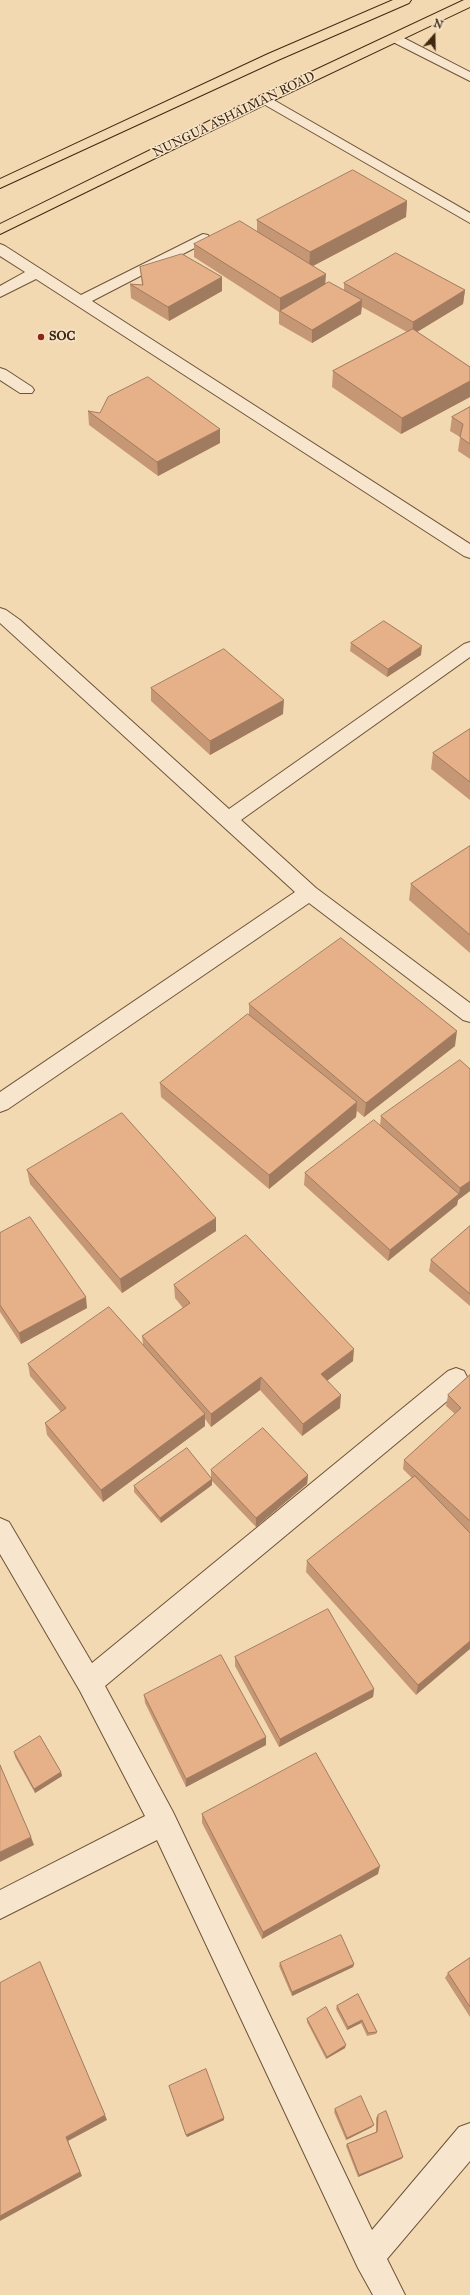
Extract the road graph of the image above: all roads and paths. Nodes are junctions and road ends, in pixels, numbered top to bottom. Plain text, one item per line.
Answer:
1 (404, 0) edge
2 (470, 2) edge
3 (396, 38) junction
4 (470, 77) edge
5 (265, 99) junction
6 (0, 184) edge
7 (470, 219) edge
8 (0, 230) edge
9 (203, 238) edge
10 (0, 249) edge
11 (37, 272) junction
12 (0, 292) edge
13 (82, 301) junction
14 (0, 373) edge
15 (26, 390) dead end
16 (470, 552) edge
17 (4, 623) edge
18 (470, 648) edge
19 (229, 819) junction
20 (309, 894) junction
21 (470, 1014) edge
22 (0, 1104) edge
23 (456, 1379) dead end
24 (0, 1530) edge
25 (88, 1682) junction
26 (163, 1822) junction
27 (0, 1905) edge
28 (470, 2138) edge
29 (369, 2257) junction
30 (390, 2295) edge

1 - 6 main road
2 - 3 main road, NUNGUA ASHAIMAN ROAD
3 - 4 street
3 - 5 main road, NUNGUA ASHAIMAN ROAD
5 - 7 street
5 - 8 main road, NUNGUA ASHAIMAN ROAD
9 - 13 street
10 - 11 street
11 - 12 street
11 - 13 street
13 - 16 street
14 - 15 street
17 - 19 street
18 - 19 street
19 - 20 street
20 - 21 street
20 - 22 street
23 - 25 street
24 - 25 street
25 - 26 street
26 - 27 street
26 - 29 street
28 - 29 street
29 - 30 street

